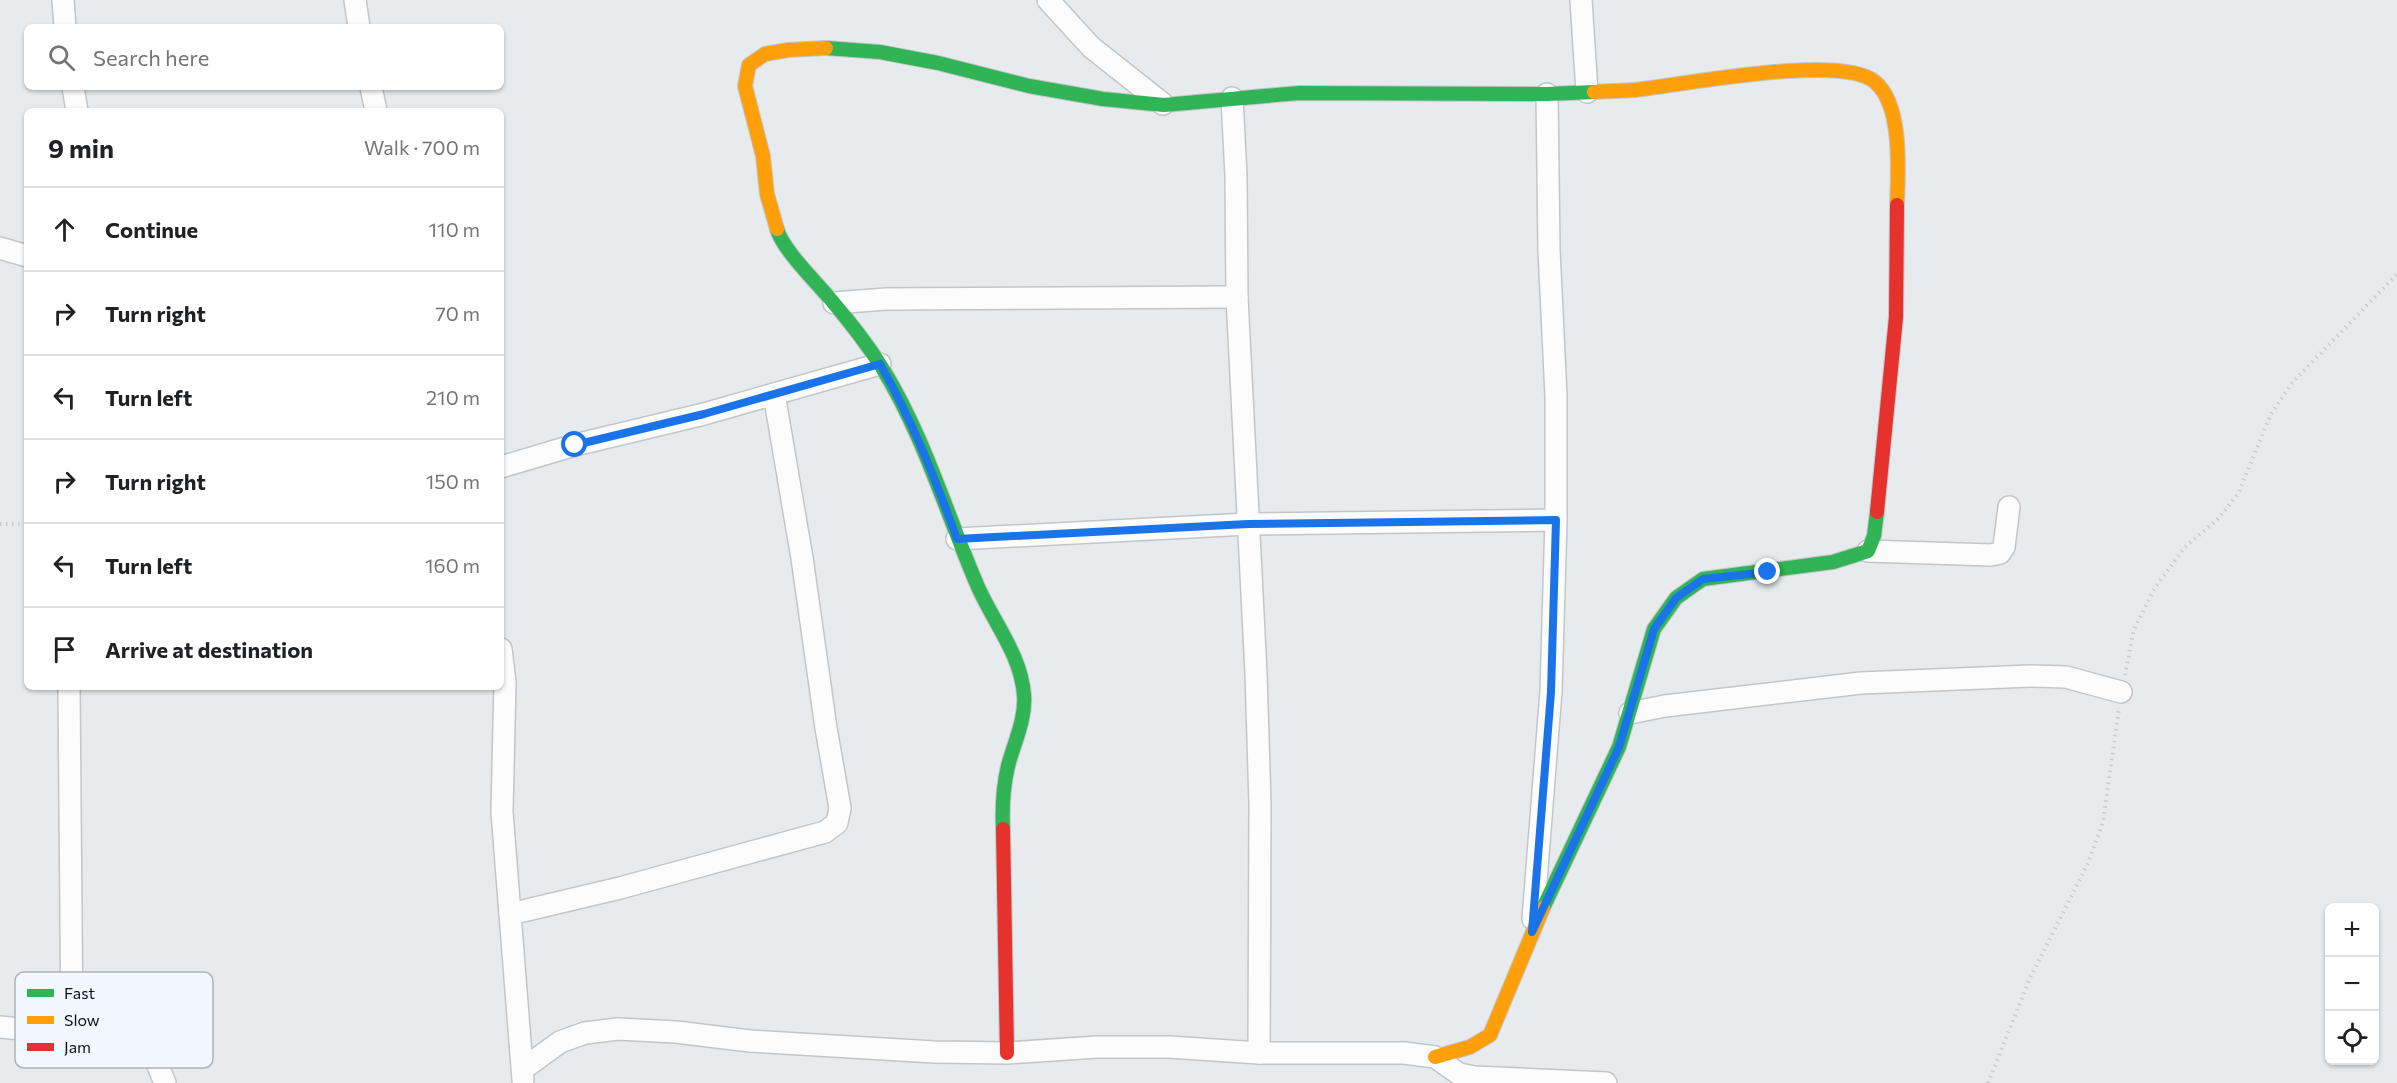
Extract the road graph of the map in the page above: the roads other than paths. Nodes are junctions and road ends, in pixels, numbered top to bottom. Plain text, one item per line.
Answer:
1 (63, 0) edge
2 (355, 0) edge
3 (1048, 0) edge
4 (1581, 0) edge
5 (65, 24) edge
6 (359, 24) edge
7 (74, 90) edge
8 (372, 90) edge
9 (1587, 92) junction
10 (1547, 94) junction
11 (1232, 98) junction
12 (1164, 105) junction
13 (77, 108) edge
14 (375, 108) edge
15 (0, 248) edge
16 (24, 255) edge
17 (1237, 297) junction
18 (834, 303) junction
19 (880, 364) junction
20 (774, 394) junction
21 (504, 466) edge
22 (2009, 507) dead end
23 (1556, 520) junction
24 (1248, 524) junction
25 (957, 539) junction
26 (1868, 552) junction
27 (69, 690) edge
28 (503, 690) edge
29 (2121, 692) road end
30 (1630, 713) junction
31 (510, 914) junction
32 (1532, 932) junction
33 (71, 972) edge
34 (0, 1027) edge
35 (15, 1028) edge
36 (1007, 1053) junction
37 (1259, 1053) junction
38 (1435, 1057) junction
39 (159, 1068) edge
40 (523, 1076) edge
41 (165, 1083) edge
42 (1606, 1083) edge

1 - 5 street
2 - 6 street
3 - 12 street
4 - 9 street
7 - 13 street
8 - 14 street
9 - 10 street
9 - 26 street
10 - 11 street
10 - 23 street
11 - 12 street
11 - 17 street
12 - 18 street
15 - 16 street
17 - 18 street
17 - 24 street
18 - 19 street
19 - 20 street
19 - 25 street
20 - 21 street
20 - 31 street
22 - 26 street
23 - 24 street
23 - 32 street
24 - 25 street
24 - 37 street
25 - 36 street
26 - 30 street
27 - 33 street
28 - 31 street
29 - 30 street
30 - 32 street
31 - 40 street
32 - 38 street
34 - 35 street
36 - 37 street
36 - 40 street
37 - 38 street
38 - 42 street
39 - 41 street

